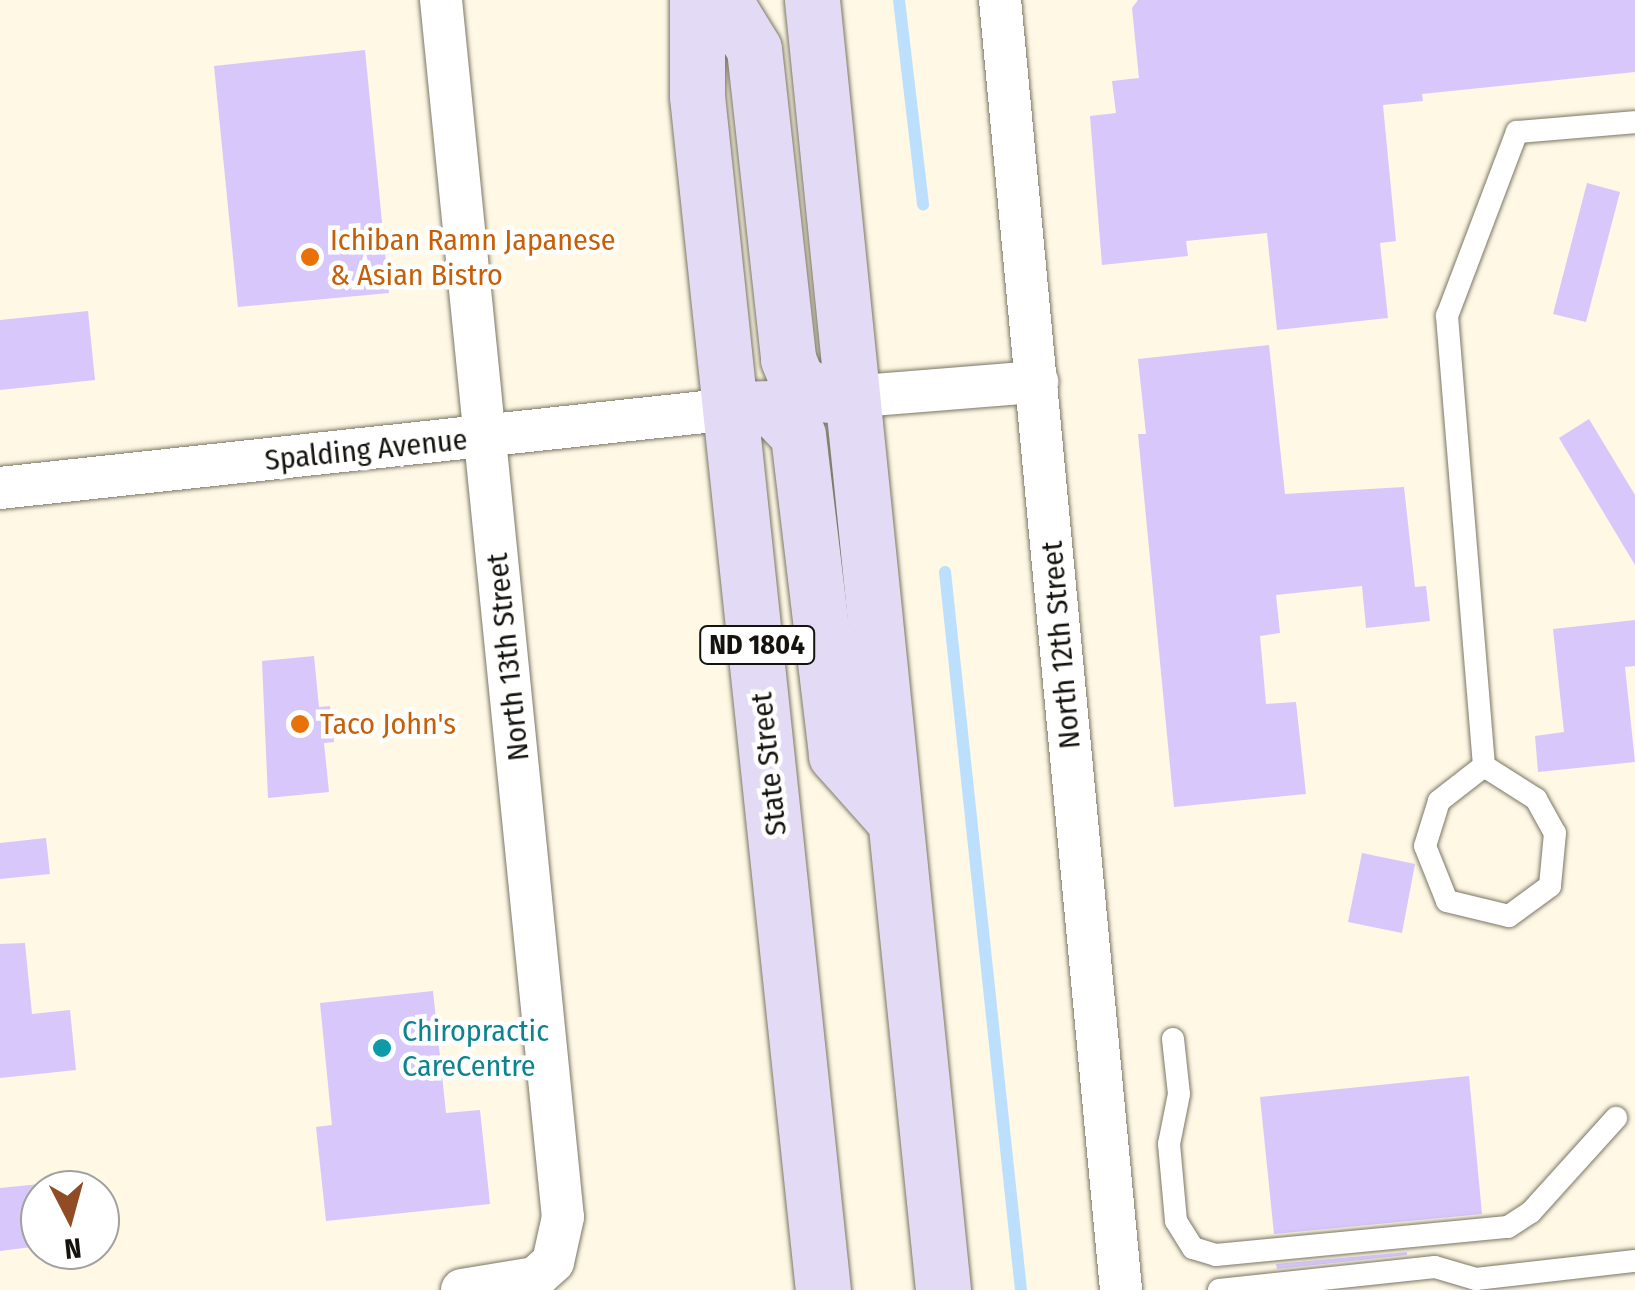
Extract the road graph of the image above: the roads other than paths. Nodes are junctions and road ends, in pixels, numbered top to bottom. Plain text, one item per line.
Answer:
1 (441, 0) edge
2 (698, 0) edge
3 (724, 0) edge
4 (812, 0) edge
5 (1000, 0) edge
6 (1635, 122) edge
7 (1036, 382) junction
8 (849, 397) junction
9 (732, 409) junction
10 (485, 439) junction
11 (0, 488) edge
12 (1484, 766) junction
13 (894, 819) junction
14 (1173, 1039) dead end
15 (1616, 1118) dead end
16 (817, 1233) junction
17 (1635, 1261) edge
18 (462, 1290) edge
19 (823, 1290) edge
20 (836, 1290) edge
21 (943, 1290) edge
22 (1121, 1290) edge
23 (1219, 1290) edge

1 - 10 street, North 13th Street
2 - 9 main road, State Street / ND 1804
3 - 8 main road
4 - 8 main road
5 - 7 street, North 12th Street
6 - 12 lane
7 - 8 street
7 - 22 street, North 12th Street
8 - 13 main road
9 - 10 street, Spalding Avenue
9 - 13 main road
9 - 16 main road, State Street / ND 1804
10 - 11 street, Spalding Avenue
10 - 18 street, North 13th Street
12 - 12 lane
13 - 21 main road
14 - 15 lane
16 - 19 main road, State Street / ND 1804
16 - 20 main road
17 - 23 lane

